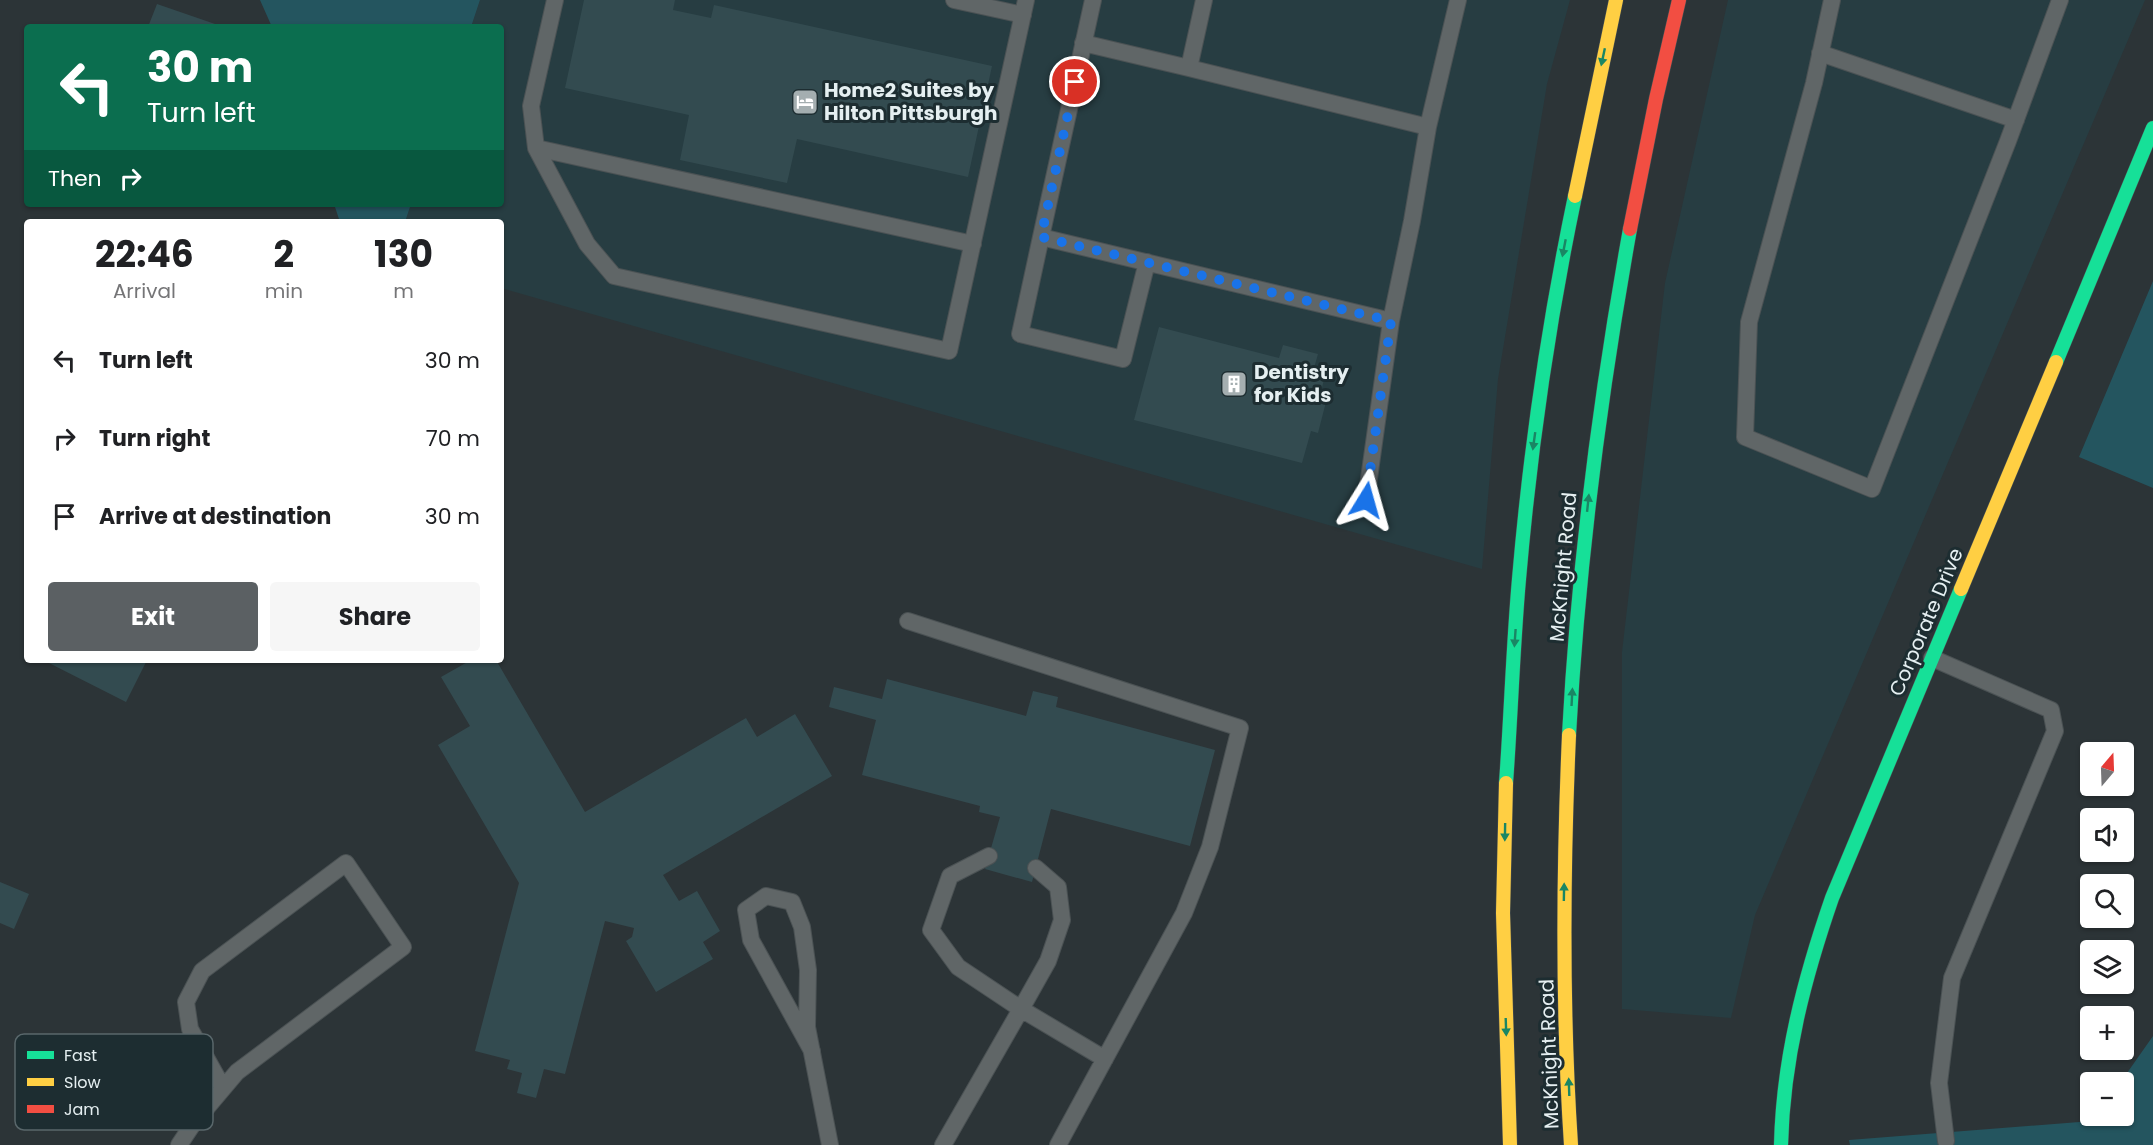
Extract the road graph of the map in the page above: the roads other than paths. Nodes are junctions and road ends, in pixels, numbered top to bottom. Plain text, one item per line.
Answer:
1 (555, 0) edge
2 (954, 0) edge
3 (1093, 0) edge
4 (1204, 0) edge
5 (1458, 0) edge
6 (1616, 0) edge
7 (1679, 0) edge
8 (1832, 0) edge
9 (2060, 0) edge
10 (1024, 8) edge
11 (1083, 44) junction
12 (1820, 52) junction
13 (1189, 68) junction
14 (2016, 120) junction
15 (1428, 127) junction
16 (2153, 128) edge
17 (536, 148) junction
18 (1041, 237) junction
19 (973, 244) junction
20 (1147, 262) junction
21 (1391, 321) junction
22 (1366, 500) dead end
23 (908, 621) dead end
24 (1932, 658) junction
25 (989, 856) dead end
26 (1036, 868) dead end
27 (1021, 1009) junction
28 (193, 1034) edge
29 (812, 1051) junction
30 (1105, 1059) junction
31 (213, 1070) edge
32 (223, 1088) junction
33 (213, 1100) edge
34 (189, 1130) edge
35 (1946, 1141) dead end
36 (179, 1145) edge
37 (830, 1145) edge
38 (942, 1145) edge
39 (1058, 1145) edge
40 (1510, 1145) edge
41 (1571, 1145) edge
42 (1781, 1145) edge

1 - 17 lane
2 - 10 lane
3 - 11 lane
4 - 13 lane
5 - 15 lane
6 -> 40 main road
41 -> 7 main road, McKnight Road
8 - 12 lane
9 - 14 lane
10 - 19 lane
11 - 13 lane
11 - 18 lane
12 - 14 lane
12 - 14 lane
13 - 15 lane
15 - 21 lane
16 - 24 main road, Corporate Drive
17 - 19 lane
17 - 19 lane
18 - 20 lane
18 - 20 lane
20 - 21 lane
21 - 22 lane
23 - 30 lane
24 - 35 lane
24 - 42 main road, Corporate Drive
25 - 27 lane
26 - 27 lane
27 - 30 lane
27 - 38 lane
28 - 32 lane
29 - 29 lane
29 - 37 lane
30 - 39 lane
31 - 32 lane
32 - 33 lane
34 - 36 lane

